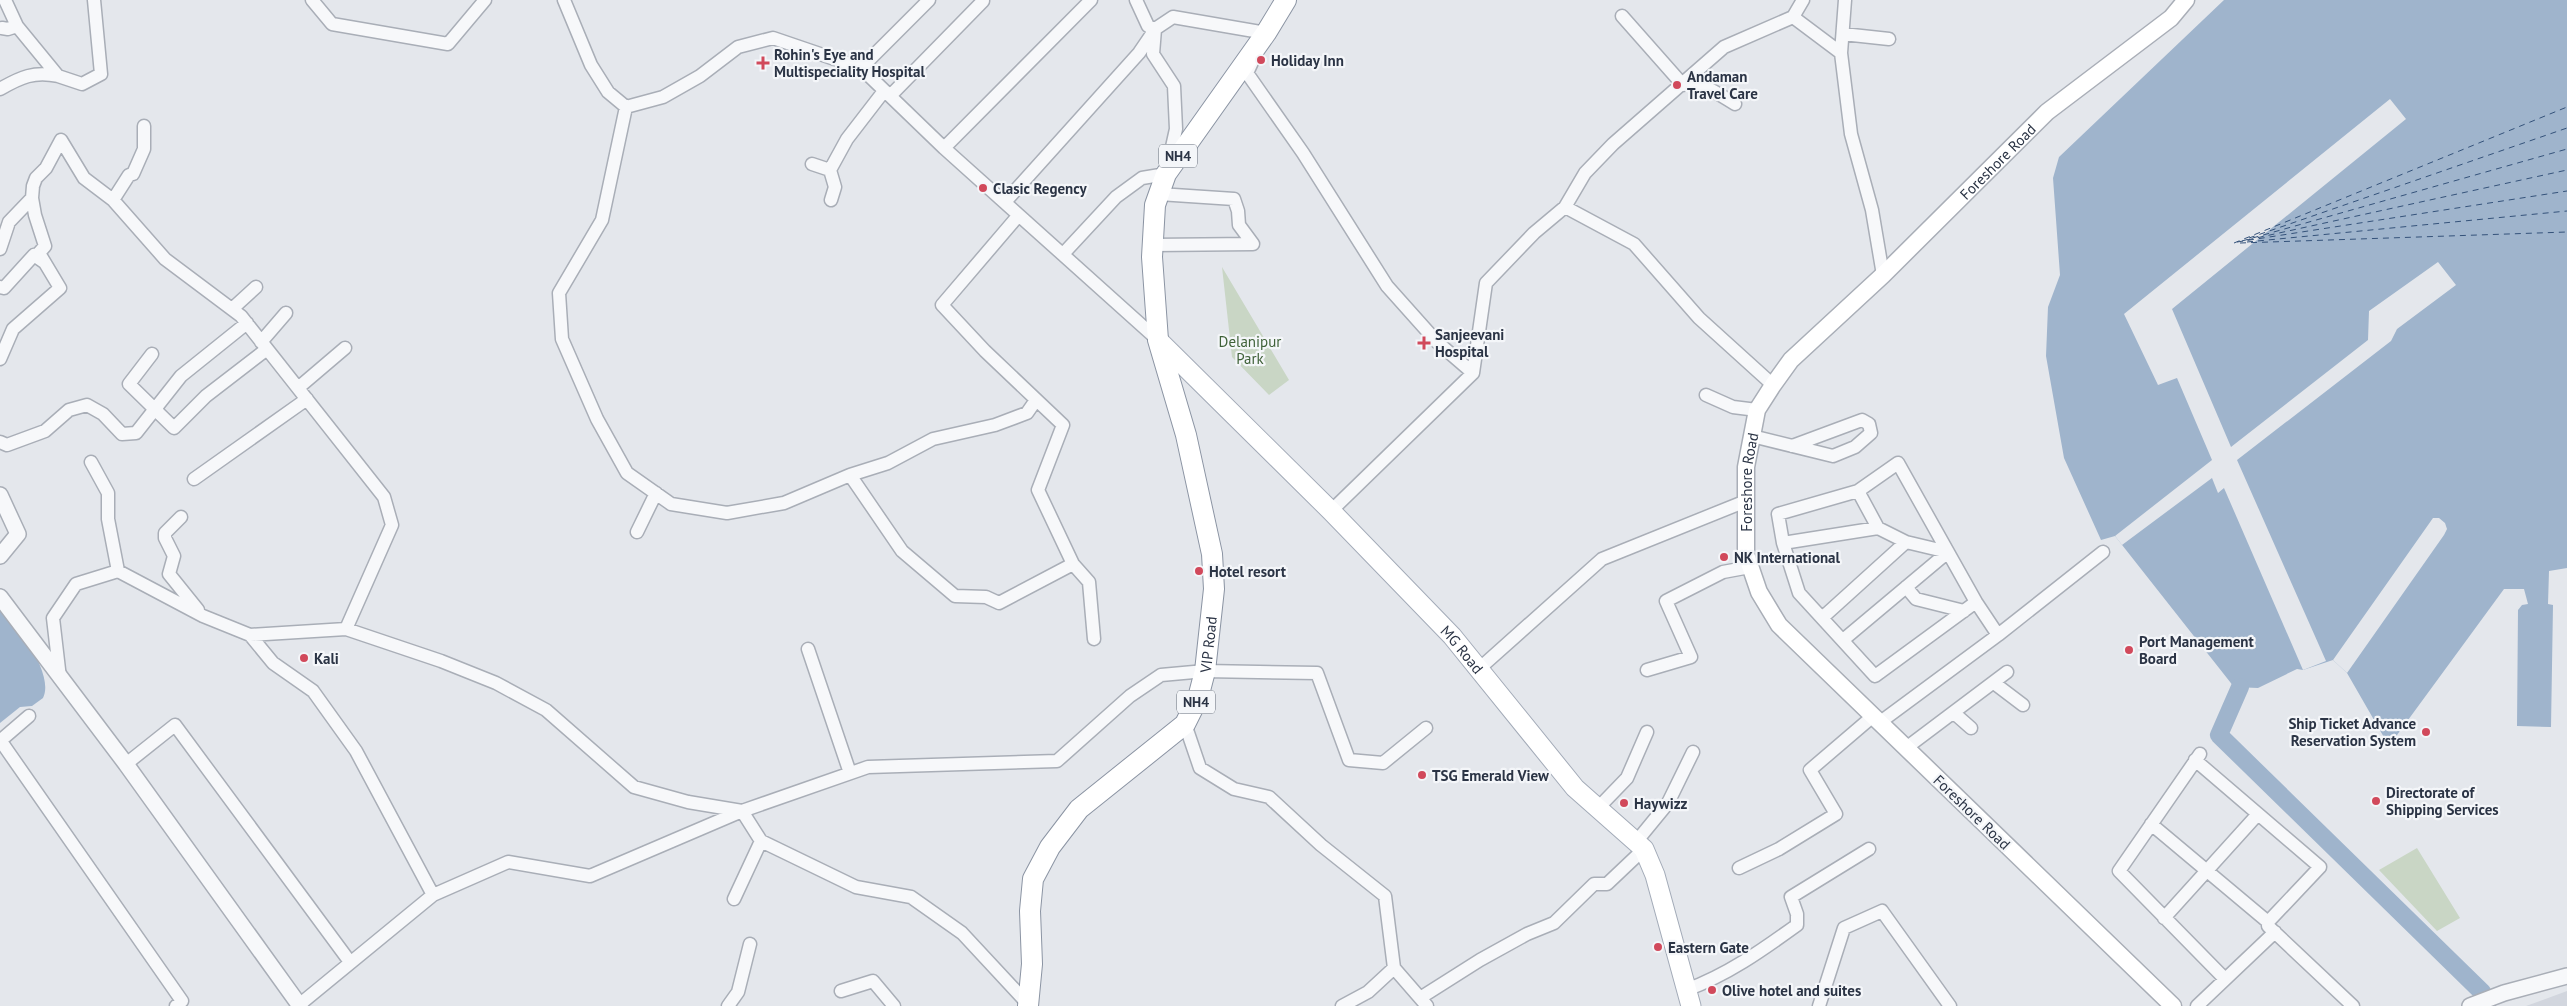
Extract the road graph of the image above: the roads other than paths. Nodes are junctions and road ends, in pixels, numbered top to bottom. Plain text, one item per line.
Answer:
1 (5, 0) edge
2 (94, 0) edge
3 (312, 0) edge
4 (485, 0) edge
5 (564, 0) edge
6 (929, 0) edge
7 (1091, 0) edge
8 (1136, 0) edge
9 (1286, 0) edge
10 (1803, 0) edge
11 (1845, 0) edge
12 (2186, 0) edge
13 (983, 1) edge
14 (1622, 16) dead end
15 (1793, 17) junction
16 (17, 26) junction
17 (2, 28) dead end
18 (1155, 29) junction
19 (1266, 33) junction
20 (1843, 34) junction
21 (1889, 39) dead end
22 (1841, 53) junction
23 (861, 68) junction
24 (58, 76) junction
25 (1685, 83) junction
26 (0, 89) edge
27 (887, 93) junction
28 (1735, 104) dead end
29 (626, 108) junction
30 (144, 126) dead end
31 (944, 148) junction
32 (812, 164) dead end
33 (830, 170) junction
34 (1166, 174) junction
35 (1159, 194) junction
36 (32, 198) junction
37 (113, 200) junction
38 (832, 200) dead end
39 (1005, 202) junction
40 (1565, 207) junction
41 (1018, 216) junction
42 (1153, 245) junction
43 (0, 249) edge
44 (1063, 254) junction
45 (44, 262) junction
46 (1884, 275) junction
47 (0, 287) edge
48 (256, 287) dead end
49 (232, 309) junction
50 (286, 313) dead end
51 (247, 323) junction
52 (1158, 340) junction
53 (264, 345) junction
54 (345, 348) dead end
55 (152, 354) dead end
56 (0, 359) edge
57 (1473, 373) junction
58 (1773, 385) junction
59 (298, 388) junction
60 (1706, 396) dead end
61 (306, 399) junction
62 (1036, 400) junction
63 (156, 410) junction
64 (1757, 410) junction
65 (1752, 436) junction
66 (0, 442) edge
67 (1792, 446) junction
68 (91, 462) dead end
69 (850, 475) junction
70 (194, 479) dead end
71 (1858, 491) junction
72 (656, 493) junction
73 (0, 495) edge
74 (1746, 501) junction
75 (1331, 511) junction
76 (181, 517) dead end
77 (1878, 528) junction
78 (637, 532) dead end
79 (1906, 542) junction
80 (1782, 543) junction
81 (1948, 552) junction
82 (2103, 552) dead end
83 (0, 556) edge
84 (1073, 564) junction
85 (1750, 567) junction
86 (118, 571) junction
87 (1906, 587) junction
88 (0, 597) edge
89 (1976, 602) junction
90 (1964, 611) junction
91 (203, 616) junction
92 (1822, 618) junction
93 (346, 629) junction
94 (250, 635) junction
95 (1998, 635) junction
96 (1094, 638) dead end
97 (1843, 640) junction
98 (808, 649) dead end
99 (1480, 668) junction
100 (1205, 670) junction
101 (1646, 670) dead end
102 (2007, 672) dead end
103 (60, 678) junction
104 (1994, 683) junction
105 (2023, 705) dead end
106 (1954, 713) junction
107 (30, 716) dead end
108 (1876, 720) junction
109 (1185, 724) junction
110 (1426, 728) dead end
111 (1971, 728) dead end
112 (1647, 732) dead end
113 (0, 741) edge
114 (1906, 748) junction
115 (1693, 752) dead end
116 (126, 764) junction
117 (850, 773) junction
118 (1599, 807) junction
119 (742, 811) junction
120 (2258, 814) junction
121 (2151, 824) junction
122 (761, 841) junction
123 (1640, 845) junction
124 (1869, 849) dead end
125 (1739, 868) dead end
126 (2206, 870) junction
127 (434, 895) junction
128 (734, 899) dead end
129 (2164, 918) junction
130 (2272, 927) junction
131 (750, 944) dead end
132 (350, 962) junction
133 (1394, 968) junction
134 (2567, 976) edge
135 (2225, 979) junction
136 (841, 991) dead end
137 (1688, 998) edge
138 (1424, 1002) edge
139 (181, 1004) edge
140 (1028, 1005) edge
141 (2474, 1005) edge
142 (299, 1006) edge
143 (728, 1006) edge
144 (894, 1006) edge
145 (1342, 1006) edge
146 (1819, 1006) edge
147 (1950, 1006) edge
148 (2173, 1006) edge
149 (2197, 1006) edge
150 (2353, 1006) edge

1 - 16 street
2 - 24 street
3 - 4 street
5 - 29 street
6 - 23 street
7 - 31 street
8 - 18 street
9 - 19 highway, NH4
10 - 15 street
11 - 20 street
12 - 46 main road, Foreshore Road
13 - 27 street
14 - 25 street
15 - 22 street
15 - 25 street
16 - 17 street
16 - 24 street
18 - 19 street
18 - 34 street
18 - 39 street
19 - 34 highway, NH4
19 - 57 street
20 - 21 street
20 - 22 street
22 - 46 street
23 - 27 street
23 - 29 street
24 - 26 street
25 - 28 street
25 - 40 street
27 - 31 street
27 - 33 street
29 - 72 street
30 - 37 street
31 - 39 street
32 - 33 street
33 - 38 street
34 - 35 highway, NH4
34 - 44 street
35 - 42 highway, NH4
35 - 42 street
36 - 37 street
36 - 43 street
36 - 45 street
37 - 49 street
39 - 41 street
40 - 57 street
40 - 58 street
41 - 44 street
41 - 62 street
42 - 52 highway, NH4
44 - 52 street
45 - 47 street
45 - 56 street
46 - 58 main road, Foreshore Road
48 - 49 street
49 - 51 street
50 - 53 street
51 - 53 street
51 - 63 street
52 - 75 main road, MG Road
52 - 100 highway, VIP Road / NH4
53 - 59 street
53 - 63 street
54 - 59 street
55 - 63 street
57 - 75 street
58 - 64 main road, Foreshore Road
59 - 61 street
60 - 64 street
61 - 70 street
61 - 93 street
62 - 69 street
62 - 84 street
63 - 66 street
64 - 65 main road, Foreshore Road
65 - 67 street
65 - 74 main road, Foreshore Road
67 - 67 street
68 - 86 street
69 - 72 street
69 - 84 street
71 - 77 street
71 - 80 street
71 - 81 street
72 - 78 street
73 - 83 street
74 - 85 main road, Foreshore Road
74 - 99 street
75 - 99 main road, MG Road
76 - 91 street
77 - 79 street
77 - 80 street
79 - 81 street
79 - 92 street
80 - 92 street
81 - 87 street
81 - 89 street
82 - 95 street
84 - 96 street
85 - 101 street
85 - 108 main road, Foreshore Road
86 - 91 street
86 - 103 street
87 - 90 street
87 - 97 street
88 - 103 street
89 - 90 street
89 - 95 street
90 - 97 street
91 - 94 street
92 - 97 street
93 - 94 street
93 - 119 street
94 - 127 street
95 - 108 street
98 - 117 street
99 - 118 main road, MG Road
100 - 109 highway, VIP Road / NH4
100 - 110 street
100 - 117 street
102 - 104 street
103 - 116 street
104 - 105 street
104 - 106 street
106 - 111 street
106 - 114 street
107 - 113 street
108 - 114 main road, Foreshore Road
108 - 125 street
109 - 133 street
109 - 140 highway, VIP Road / NH4
112 - 118 street
113 - 139 street
114 - 148 main road, Foreshore Road
115 - 123 street
116 - 132 street
116 - 142 street
117 - 119 street
118 - 123 main road, MG Road
119 - 122 street
119 - 127 street
120 - 121 street
120 - 126 street
120 - 130 street
121 - 126 street
121 - 129 street
122 - 128 street
122 - 140 street
123 - 137 main road, MG Road
123 - 138 street
124 - 137 street
126 - 129 street
126 - 130 street
127 - 132 street
129 - 135 street
130 - 135 street
130 - 150 street
131 - 143 street
132 - 142 street
133 - 138 street
133 - 145 street
134 - 141 street
135 - 149 street
136 - 144 street
146 - 147 street

